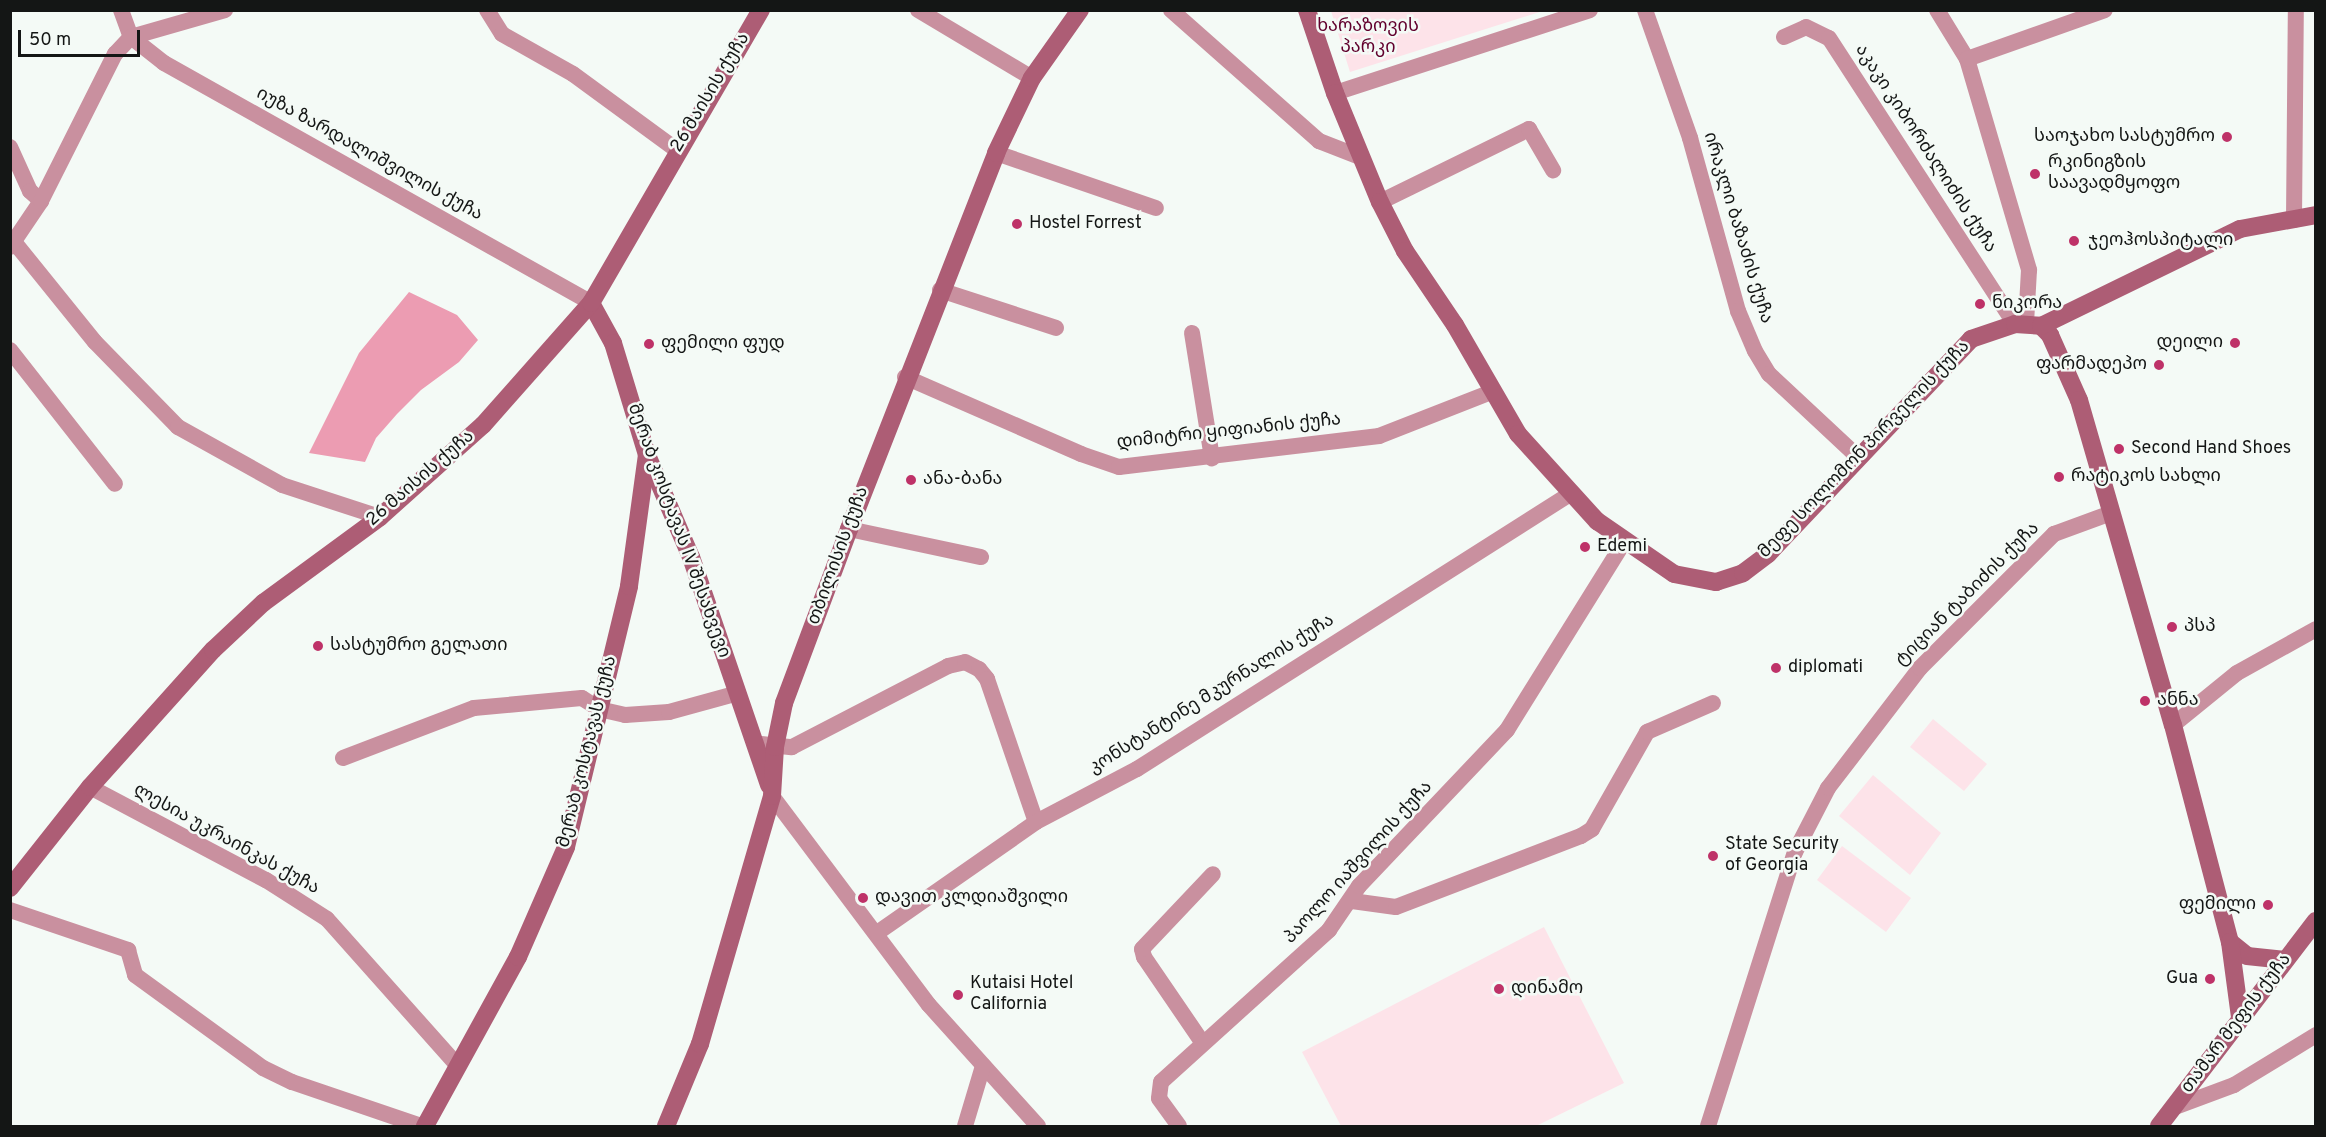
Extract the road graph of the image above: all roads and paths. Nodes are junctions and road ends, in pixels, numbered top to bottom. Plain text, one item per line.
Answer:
1 (121, 10) edge
2 (225, 10) edge
3 (487, 10) edge
4 (761, 10) edge
5 (918, 10) edge
6 (1080, 10) edge
7 (1171, 10) edge
8 (1307, 10) edge
9 (1590, 10) edge
10 (1645, 10) edge
11 (1937, 10) edge
12 (2104, 10) edge
13 (2296, 10) edge
14 (131, 37) junction
15 (1784, 37) dead end
16 (1967, 59) junction
17 (1032, 78) junction
18 (1335, 93) junction
19 (10, 147) edge
20 (676, 150) junction
21 (996, 153) junction
22 (1360, 157) junction
23 (1553, 170) dead end
24 (41, 201) junction
25 (1380, 202) junction
26 (1156, 208) dead end
27 (2316, 215) edge
28 (2294, 220) junction
29 (13, 245) edge
30 (940, 290) junction
31 (591, 303) junction
32 (2027, 325) junction
33 (1056, 328) dead end
34 (1192, 333) dead end
35 (10, 350) edge
36 (905, 377) junction
37 (1494, 391) junction
38 (647, 455) junction
39 (1857, 456) junction
40 (1212, 458) junction
41 (115, 484) dead end
42 (1570, 494) junction
43 (2111, 513) junction
44 (380, 517) junction
45 (849, 529) junction
46 (1624, 542) junction
47 (981, 557) dead end
48 (2316, 629) edge
49 (735, 694) junction
50 (1713, 703) dead end
51 (599, 709) junction
52 (2173, 725) junction
53 (755, 743) junction
54 (775, 747) junction
55 (343, 758) dead end
56 (90, 787) junction
57 (772, 795) junction
58 (1036, 822) junction
59 (1213, 874) dead end
60 (10, 888) edge
61 (1352, 901) junction
62 (10, 910) edge
63 (2316, 921) edge
64 (877, 933) junction
65 (2230, 942) junction
66 (2283, 960) junction
67 (2240, 1017) junction
68 (2316, 1035) edge
69 (1202, 1042) junction
70 (458, 1066) junction
71 (983, 1066) junction
72 (2175, 1107) junction
73 (423, 1126) edge
74 (666, 1126) edge
75 (965, 1126) edge
76 (1038, 1126) edge
77 (1179, 1126) edge
78 (1708, 1126) edge
79 (2159, 1126) edge

1 - 14 street
2 - 14 street
3 - 20 street
4 - 20 main road, 26 მაისის ქუჩა
5 - 17 street
6 - 17 main road, თბილისის ქუჩა
7 - 22 street
8 - 18 main road, მეფე სოლომონ პირველის ქუჩა
9 - 18 street
10 - 39 street, ირაკლი ბაზაძის ქუჩა
11 - 16 street
12 - 16 street
13 - 28 street
14 - 24 street
14 - 31 street, იუზა ზარდალიშვილის ქუჩა
15 - 32 street, აკაკი კიბორძალიძის ქუჩა
16 - 32 street
17 - 21 main road, თბილისის ქუჩა
18 - 22 main road, მეფე სოლომონ პირველის ქუჩა
19 - 24 street
20 - 31 main road, 26 მაისის ქუჩა
21 - 26 street
21 - 30 main road, თბილისის ქუჩა
22 - 25 main road, მეფე სოლომონ პირველის ქუჩა
23 - 25 street
24 - 29 street
25 - 37 main road, მეფე სოლომონ პირველის ქუჩა
27 - 28 main road, მეფე სოლომონ პირველის ქუჩა
28 - 32 main road, მეფე სოლომონ პირველის ქუჩა
29 - 44 street
30 - 33 street
30 - 36 main road, თბილისის ქუჩა
31 - 38 main road, მერაბ კოსტავას IV შესახვევი
31 - 44 main road, 26 მაისის ქუჩა
32 - 39 main road, მეფე სოლომონ პირველის ქუჩა
32 - 43 main road
34 - 40 street
35 - 41 street
36 - 40 street, დიმიტრი ყიფიანის ქუჩა
36 - 45 main road, თბილისის ქუჩა
37 - 40 street, დიმიტრი ყიფიანის ქუჩა
37 - 42 main road, მეფე სოლომონ პირველის ქუჩა
38 - 49 main road, მერაბ კოსტავას IV შესახვევი
38 - 51 main road, მერაბ კოსტავას ქუჩა
39 - 46 main road, მეფე სოლომონ პირველის ქუჩა
42 - 46 main road, მეფე სოლომონ პირველის ქუჩა
42 - 58 street, კონსტანტინე მკურნალის ქუჩა
43 - 52 main road
43 - 78 street, ტიციან ტაბიძის ქუჩა
44 - 56 main road, 26 მაისის ქუჩა
45 - 47 street
45 - 54 main road, თბილისის ქუჩა
46 - 61 street, პაოლო იაშვილის ქუჩა
48 - 52 street
49 - 51 street
49 - 53 main road, მერაბ კოსტავას IV შესახვევი
50 - 61 street
51 - 55 street
51 - 70 main road, მერაბ კოსტავას ქუჩა
52 - 65 main road
53 - 54 street
53 - 57 main road, მერაბ კოსტავას IV შესახვევი
54 - 57 main road, თბილისის ქუჩა
54 - 58 street
56 - 60 main road, 26 მაისის ქუჩა
56 - 70 street, ლესია უკრაინკას ქუჩა
57 - 64 street
57 - 74 main road, თბილისის ქუჩა
58 - 64 street, კონსტანტინე მკურნალის ქუჩა
59 - 69 street
61 - 69 street, პაოლო იაშვილის ქუჩა
62 - 73 street
63 - 66 main road, თამარ მეფის ქუჩა
64 - 71 street
65 - 66 main road
65 - 67 main road
66 - 67 main road, თამარ მეფის ქუჩა
67 - 72 main road, თამარ მეფის ქუჩა
68 - 72 street
69 - 77 street, პაოლო იაშვილის ქუჩა
70 - 73 main road, მერაბ კოსტავას ქუჩა
71 - 75 street
71 - 76 street
72 - 79 main road, თამარ მეფის ქუჩა

